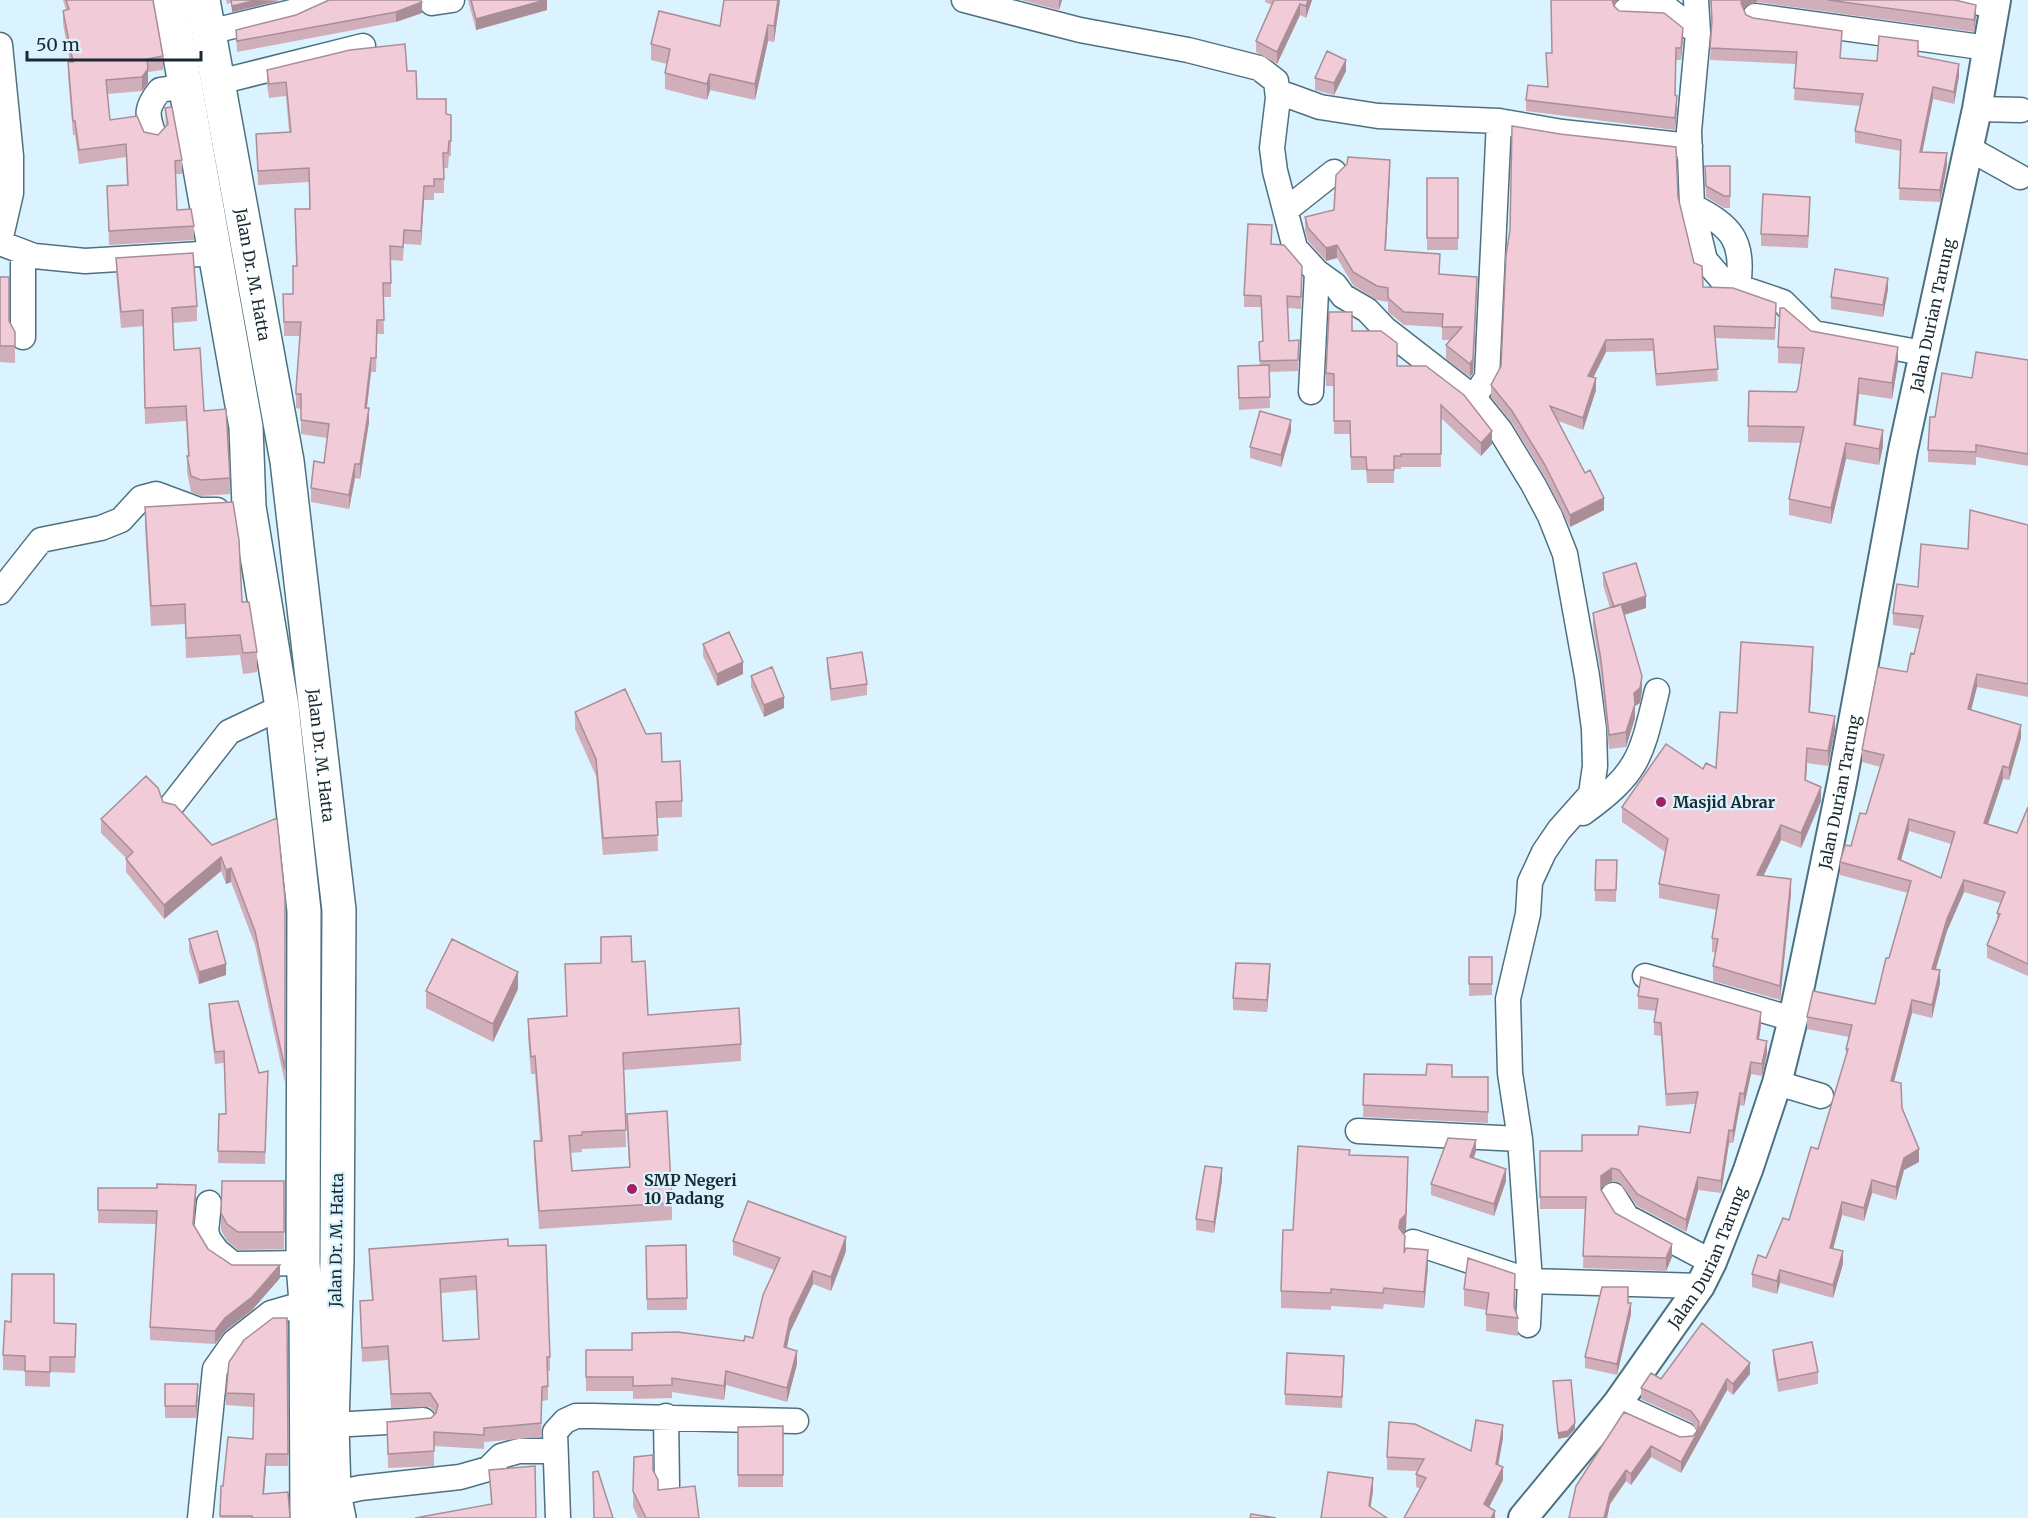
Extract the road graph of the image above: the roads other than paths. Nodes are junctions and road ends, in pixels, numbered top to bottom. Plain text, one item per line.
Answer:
1 (170, 0) edge
2 (203, 0) edge
3 (322, 0) edge
4 (429, 0) edge
5 (452, 0) edge
6 (964, 0) edge
7 (1696, 0) edge
8 (1964, 0) edge
9 (1996, 3) edge
10 (1626, 10) edge
11 (1755, 16) edge
12 (209, 32) junction
13 (1698, 33) junction
14 (0, 45) edge
15 (363, 46) edge
16 (1988, 48) junction
17 (219, 82) junction
18 (188, 86) junction
19 (1278, 98) junction
20 (1977, 109) junction
21 (2021, 111) dead end
22 (1499, 121) junction
23 (154, 135) edge
24 (1690, 146) junction
25 (1968, 148) junction
26 (1334, 172) dead end
27 (2020, 177) dead end
28 (1692, 206) junction
29 (1287, 210) junction
30 (0, 242) edge
31 (23, 252) junction
32 (217, 253) junction
33 (1317, 272) junction
34 (1738, 287) junction
35 (23, 337) dead end
36 (1923, 353) junction
37 (1311, 392) dead end
38 (1474, 398) junction
39 (249, 507) junction
40 (0, 592) edge
41 (1657, 691) dead end
42 (282, 707) junction
43 (172, 805) edge
44 (1559, 830) junction
45 (1645, 976) edge
46 (1793, 1019) junction
47 (1777, 1083) junction
48 (1821, 1096) dead end
49 (1358, 1131) dead end
50 (1520, 1139) junction
51 (1613, 1195) dead end
52 (209, 1203) dead end
53 (1413, 1242) dead end
54 (303, 1263) junction
55 (1706, 1274) junction
56 (1530, 1281) junction
57 (306, 1303) junction
58 (1528, 1325) dead end
59 (1617, 1404) junction
60 (666, 1416) junction
61 (423, 1420) edge
62 (796, 1421) dead end
63 (332, 1425) junction
64 (1685, 1435) edge
65 (555, 1451) junction
66 (667, 1485) dead end
67 (337, 1506) edge
68 (200, 1518) edge
69 (307, 1518) edge
70 (558, 1518) edge
71 (1523, 1518) edge

1 - 18 main road, Jalan Dr. M. Hatta
2 - 12 main road, Jalan Dr. M. Hatta
3 - 12 street
4 - 5 street
6 - 19 street
7 - 13 street
8 - 9 street
9 - 16 street, Jalan Durian Tarung
10 - 13 street
11 - 16 street
12 - 17 main road, Jalan Dr. M. Hatta
13 - 24 street
14 - 30 street
15 - 17 street
16 - 20 street, Jalan Durian Tarung
17 - 18 main road
17 - 63 main road, Jalan Dr. M. Hatta
18 - 23 street
18 - 32 main road, Jalan Dr. M. Hatta
19 - 22 street
19 - 29 street
20 - 21 street
20 - 25 street, Jalan Durian Tarung
22 - 24 street
22 - 38 street
24 - 28 street
25 - 27 street
25 - 36 street, Jalan Durian Tarung
26 - 29 street
28 - 34 street
28 - 34 street
29 - 33 street
30 - 31 street
31 - 32 street
31 - 35 street
32 - 39 main road, Jalan Dr. M. Hatta
33 - 37 street
33 - 38 street
34 - 36 street
36 - 46 street, Jalan Durian Tarung
38 - 44 street
39 - 40 street
39 - 42 main road, Jalan Dr. M. Hatta
41 - 44 street
42 - 43 street
42 - 54 main road, Jalan Dr. M. Hatta
44 - 50 street
45 - 46 street
46 - 47 street, Jalan Durian Tarung
47 - 48 street
47 - 55 street, Jalan Durian Tarung
49 - 50 street
50 - 56 street
51 - 55 street
52 - 54 street
53 - 56 street
54 - 57 main road, Jalan Dr. M. Hatta
55 - 56 street
55 - 59 street, Jalan Durian Tarung
56 - 58 street
57 - 68 street
57 - 69 main road, Jalan Dr. M. Hatta
59 - 64 street
59 - 71 street, Jalan Durian Tarung
60 - 62 street
60 - 65 street
60 - 66 street
61 - 63 street
63 - 67 main road, Jalan Dr. M. Hatta
65 - 67 street
65 - 70 street

